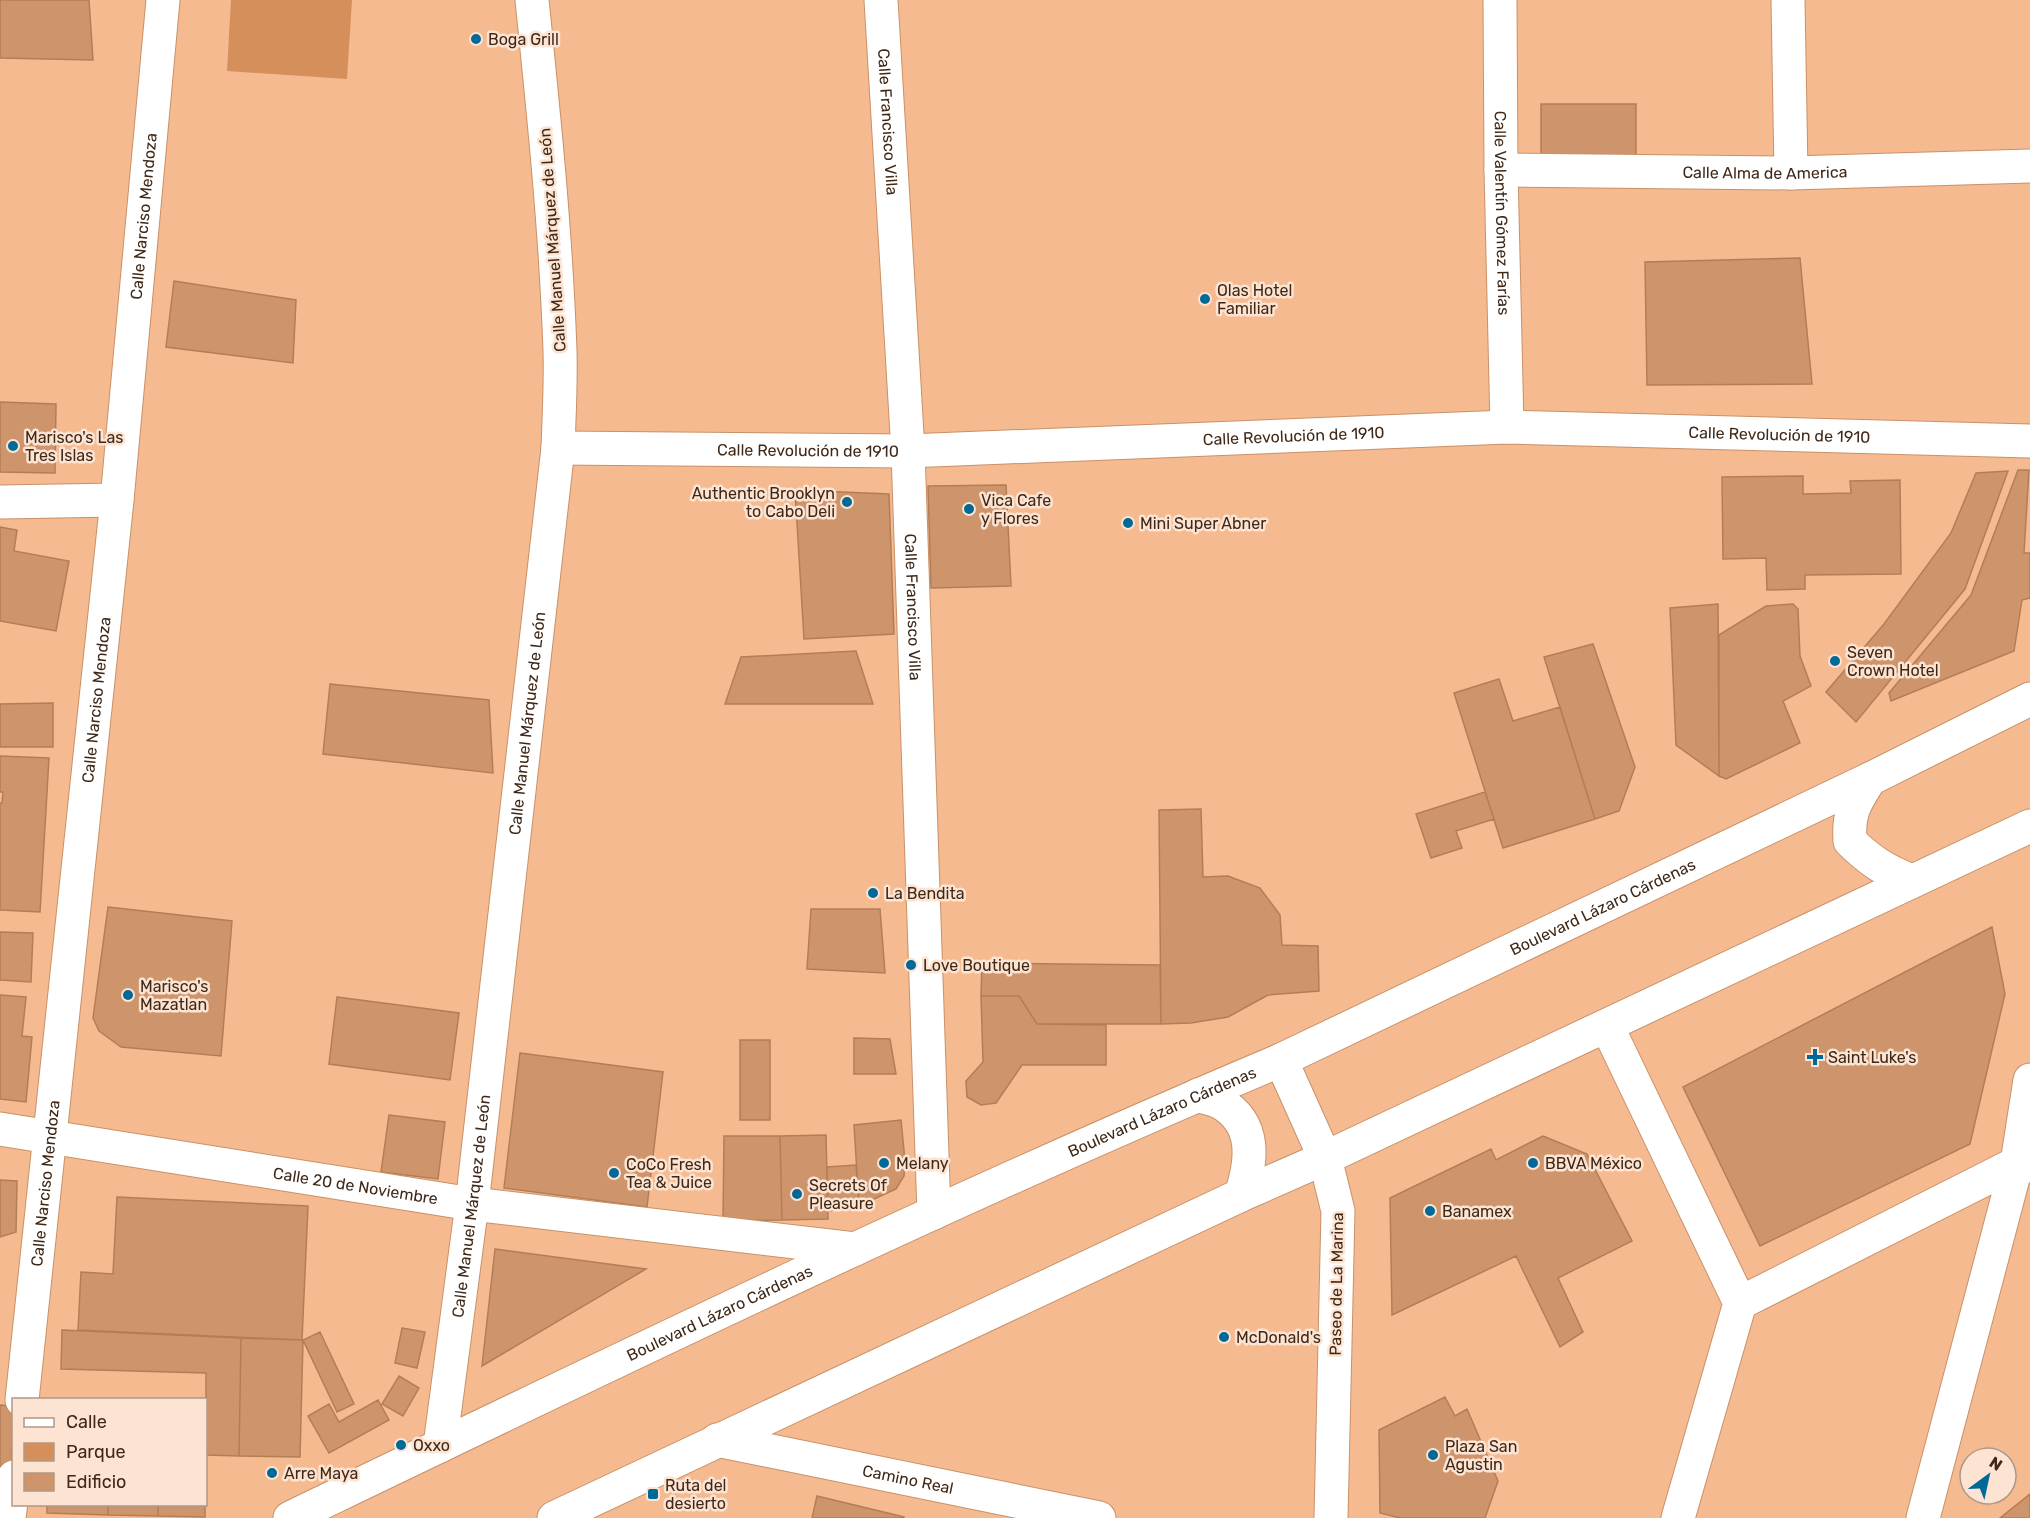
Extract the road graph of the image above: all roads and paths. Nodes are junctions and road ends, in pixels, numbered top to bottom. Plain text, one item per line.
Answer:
1 (163, 0) edge
2 (532, 0) edge
3 (881, 0) edge
4 (1500, 0) edge
5 (1788, 0) edge
6 (2030, 166) edge
7 (1501, 170) junction
8 (1791, 174) junction
9 (1507, 427) junction
10 (2030, 441) edge
11 (558, 448) junction
12 (908, 451) junction
13 (117, 500) junction
14 (0, 502) edge
15 (2030, 699) edge
16 (1870, 779) junction
17 (2030, 826) edge
18 (1912, 881) junction
19 (1607, 1026) junction
20 (1281, 1060) junction
21 (2030, 1080) edge
22 (1198, 1095) junction
23 (0, 1129) edge
24 (51, 1135) junction
25 (1325, 1158) junction
26 (2023, 1165) edge
27 (1241, 1195) junction
28 (472, 1204) junction
29 (934, 1213) junction
30 (855, 1249) junction
31 (1740, 1303) junction
32 (22, 1398) edge
33 (717, 1440) junction
34 (440, 1446) junction
35 (12, 1493) edge
36 (9, 1518) edge
37 (290, 1518) edge
38 (554, 1518) edge
39 (1099, 1518) edge
40 (1331, 1518) edge
41 (1678, 1518) edge
42 (1923, 1518) edge

1 - 13 street, Calle Narciso Mendoza
2 - 11 street, Calle Manuel Márquez de León
3 - 12 street, Calle Francisco Villa
4 - 7 street, Calle Valentín Gómez Farías
5 - 8 street
6 - 8 street, Calle Alma de America
7 - 8 street, Calle Alma de America
7 - 9 street, Calle Valentín Gómez Farías
9 - 10 street, Calle Revolución de 1910
9 - 12 street, Calle Revolución de 1910
11 - 12 street, Calle Revolución de 1910
11 - 28 street, Calle Manuel Márquez de León
12 - 29 street, Calle Francisco Villa
13 - 14 street
13 - 24 street, Calle Narciso Mendoza
15 - 16 street, Boulevard Lázaro Cárdenas
16 - 18 street
16 - 20 street, Boulevard Lázaro Cárdenas
17 - 18 street
18 - 19 street
19 - 25 street
19 - 31 street
20 - 22 street, Boulevard Lázaro Cárdenas
20 - 25 street, Paseo de La Marina
21 - 26 street
22 - 27 street
22 - 29 street, Boulevard Lázaro Cárdenas
23 - 24 street, Calle 20 de Noviembre
24 - 28 street, Calle 20 de Noviembre
24 - 32 street, Calle Narciso Mendoza
25 - 27 street
25 - 40 street, Paseo de La Marina
26 - 31 street
26 - 42 street
27 - 33 street
28 - 30 street, Calle 20 de Noviembre
28 - 34 street, Calle Manuel Márquez de León
29 - 30 street, Boulevard Lázaro Cárdenas
30 - 34 street, Boulevard Lázaro Cárdenas
31 - 41 street
33 - 38 street
33 - 39 street, Camino Real
34 - 37 street, Boulevard Lázaro Cárdenas
35 - 36 street

